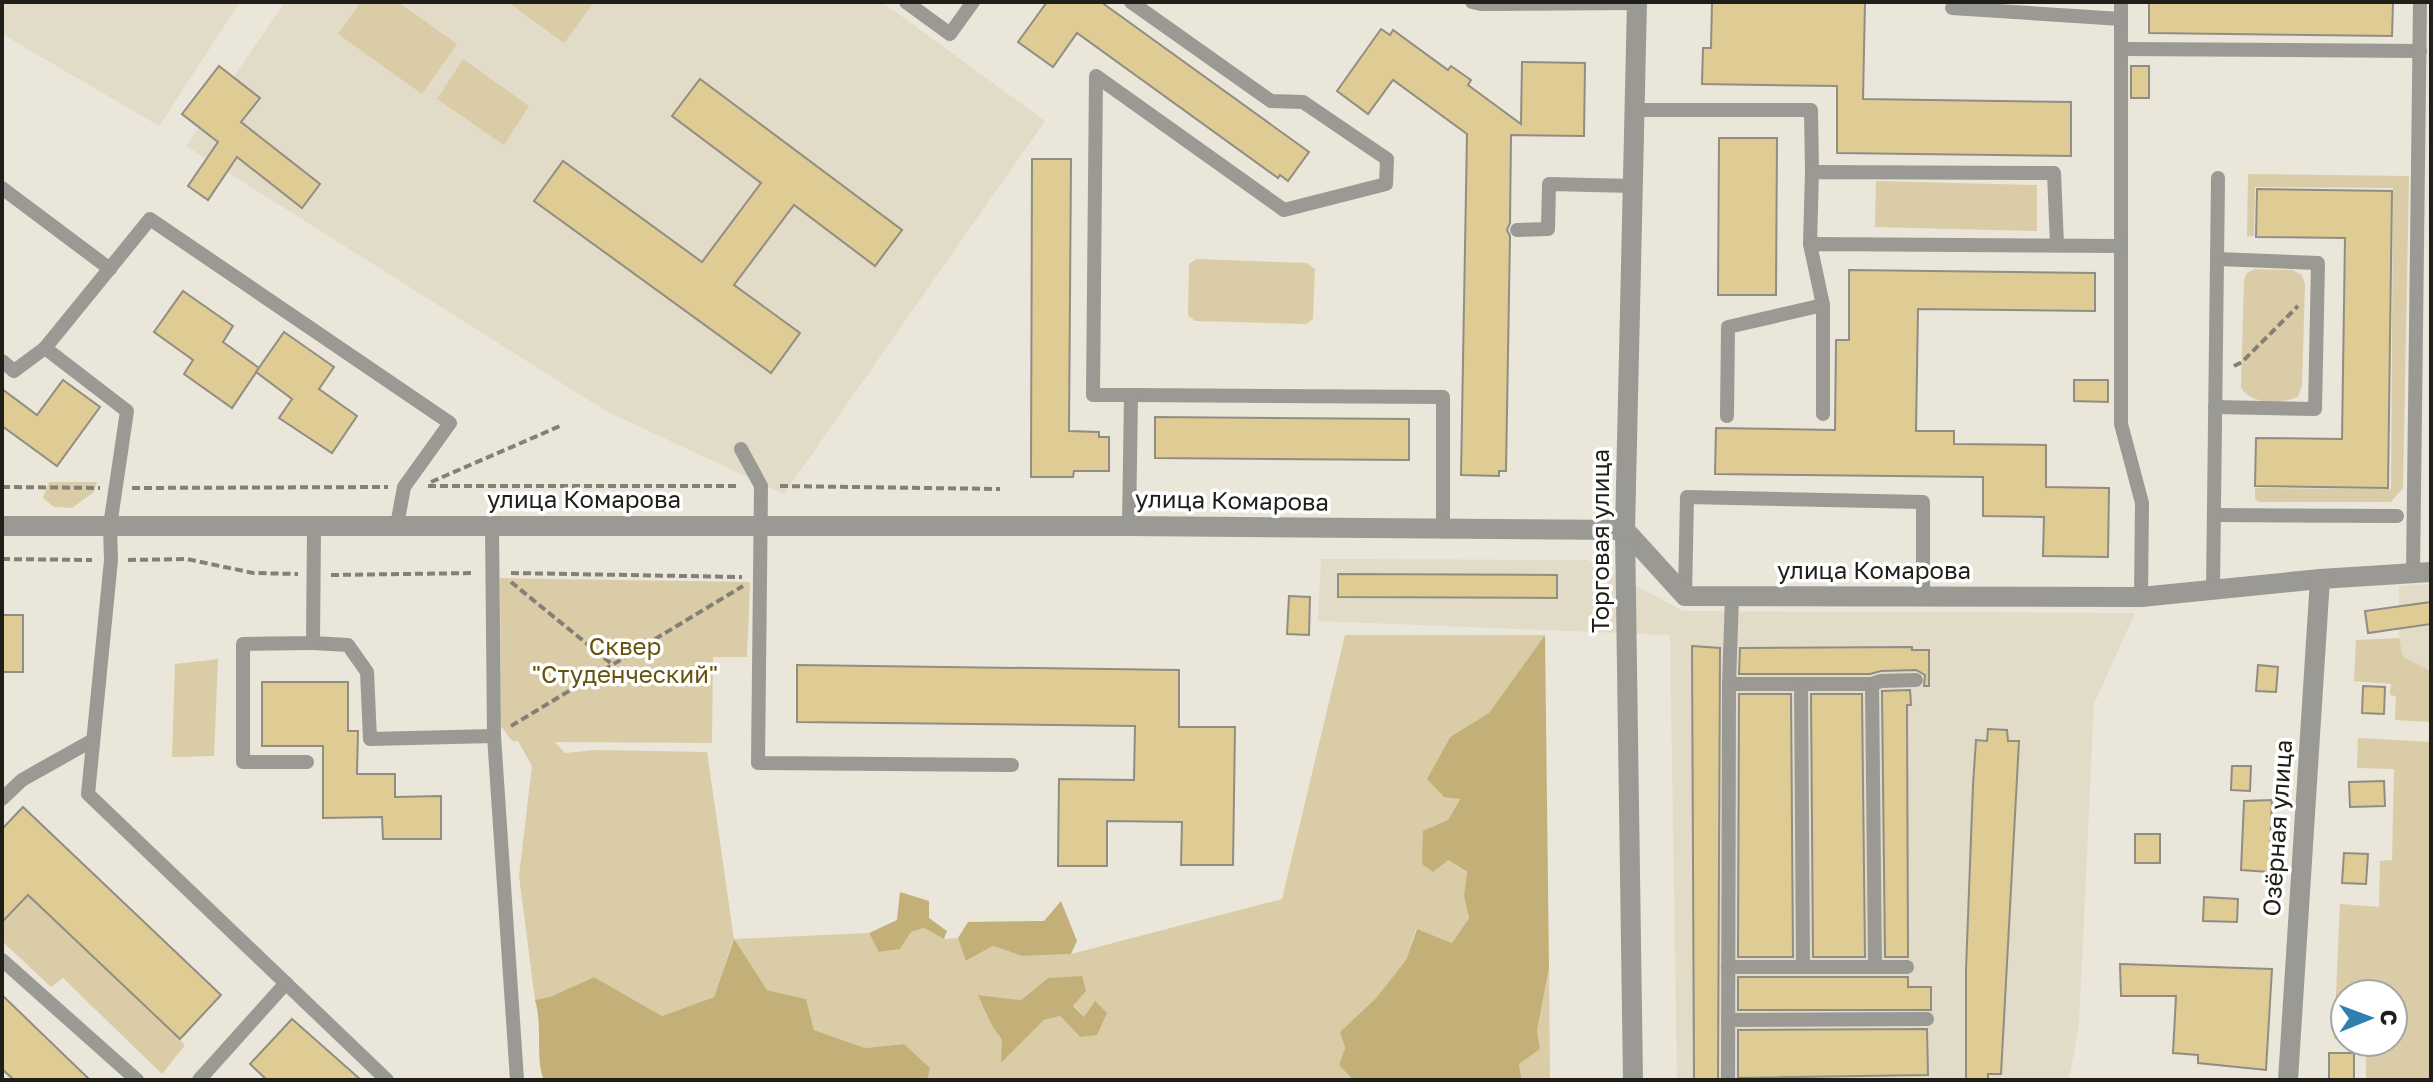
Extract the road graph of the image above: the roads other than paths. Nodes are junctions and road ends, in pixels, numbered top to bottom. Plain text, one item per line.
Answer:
1 (906, 2) edge
2 (973, 2) edge
3 (1131, 2) edge
4 (1472, 2) edge
5 (1586, 2) edge
6 (2121, 2) edge
7 (2420, 2) edge
8 (1637, 3) edge
9 (1952, 8) dead end
10 (2121, 19) junction
11 (2122, 49) junction
12 (2420, 51) junction
13 (1634, 110) junction
14 (1812, 172) junction
15 (2218, 178) dead end
16 (1633, 186) junction
17 (2, 188) edge
18 (1517, 230) dead end
19 (1810, 244) junction
20 (2057, 245) junction
21 (2121, 246) junction
22 (2217, 259) junction
23 (110, 269) junction
24 (1823, 305) junction
25 (45, 348) junction
26 (2, 361) edge
27 (2424, 377) edge
28 (1131, 395) junction
29 (2215, 407) junction
30 (1823, 414) dead end
31 (1727, 416) dead end
32 (741, 449) dead end
33 (2214, 515) junction
34 (2397, 516) dead end
35 (397, 525) junction
36 (492, 525) junction
37 (2, 526) edge
38 (110, 526) junction
39 (314, 526) junction
40 (760, 526) junction
41 (1129, 526) junction
42 (1443, 530) junction
43 (1625, 530) junction
44 (2422, 573) edge
45 (2320, 579) junction
46 (2213, 589) junction
47 (1685, 596) junction
48 (1732, 597) junction
49 (1923, 597) junction
50 (2141, 597) junction
51 (313, 643) junction
52 (1916, 680) dead end
53 (1729, 684) junction
54 (1801, 684) junction
55 (1872, 684) junction
56 (494, 736) junction
57 (93, 740) junction
58 (307, 762) dead end
59 (1012, 765) dead end
60 (2, 799) edge
61 (2, 960) edge
62 (1875, 966) junction
63 (1728, 967) junction
64 (1803, 967) junction
65 (1907, 967) dead end
66 (286, 983) junction
67 (1927, 1019) dead end
68 (1728, 1020) junction
69 (137, 1080) edge
70 (199, 1080) edge
71 (387, 1080) edge
72 (517, 1080) edge
73 (1633, 1080) edge
74 (1728, 1080) edge
75 (2288, 1080) edge

1 - 2 lane
3 - 28 lane
4 - 5 lane
5 - 8 lane
6 - 10 lane
7 - 12 lane
8 - 13 street, Торговая улица
9 - 10 lane
10 - 11 lane
11 - 12 lane
11 - 21 lane
12 - 27 lane
13 - 14 lane
13 - 16 street, Торговая улица
14 - 19 lane
14 - 20 lane
15 - 22 lane
16 - 18 lane
16 - 43 street, Торговая улица
17 - 23 lane
19 - 20 lane
19 - 24 lane
20 - 21 lane
21 - 50 lane
22 - 29 lane
22 - 29 lane
23 - 25 lane
23 - 35 lane
24 - 30 lane
24 - 31 lane
25 - 26 lane
25 - 38 lane
27 - 44 lane
28 - 41 lane
28 - 42 lane
29 - 33 lane
32 - 40 lane
33 - 34 lane
33 - 46 lane
35 - 36 street, улица Комарова
35 - 39 street, улица Комарова
36 - 40 street, улица Комарова
36 - 56 lane
37 - 38 street, улица Комарова
38 - 39 street, улица Комарова
38 - 57 lane
39 - 51 lane
40 - 41 street, улица Комарова
40 - 59 lane
41 - 42 street, улица Комарова
42 - 43 street, улица Комарова
43 - 47 street
43 - 73 street, Торговая улица
44 - 45 street, улица Комарова
45 - 46 street, улица Комарова
45 - 75 street, Озёрная улица
46 - 50 street, улица Комарова
47 - 48 street, улица Комарова
47 - 49 lane
48 - 49 street, улица Комарова
48 - 53 lane
49 - 50 street, улица Комарова
51 - 56 lane
51 - 58 lane
52 - 55 lane
53 - 54 lane
53 - 63 lane
54 - 55 lane
54 - 64 lane
55 - 62 lane
56 - 72 lane
57 - 60 lane
57 - 66 lane
61 - 69 lane
62 - 64 lane
62 - 65 lane
63 - 64 lane
63 - 68 lane
66 - 70 lane
66 - 71 lane
67 - 68 lane
68 - 74 lane

